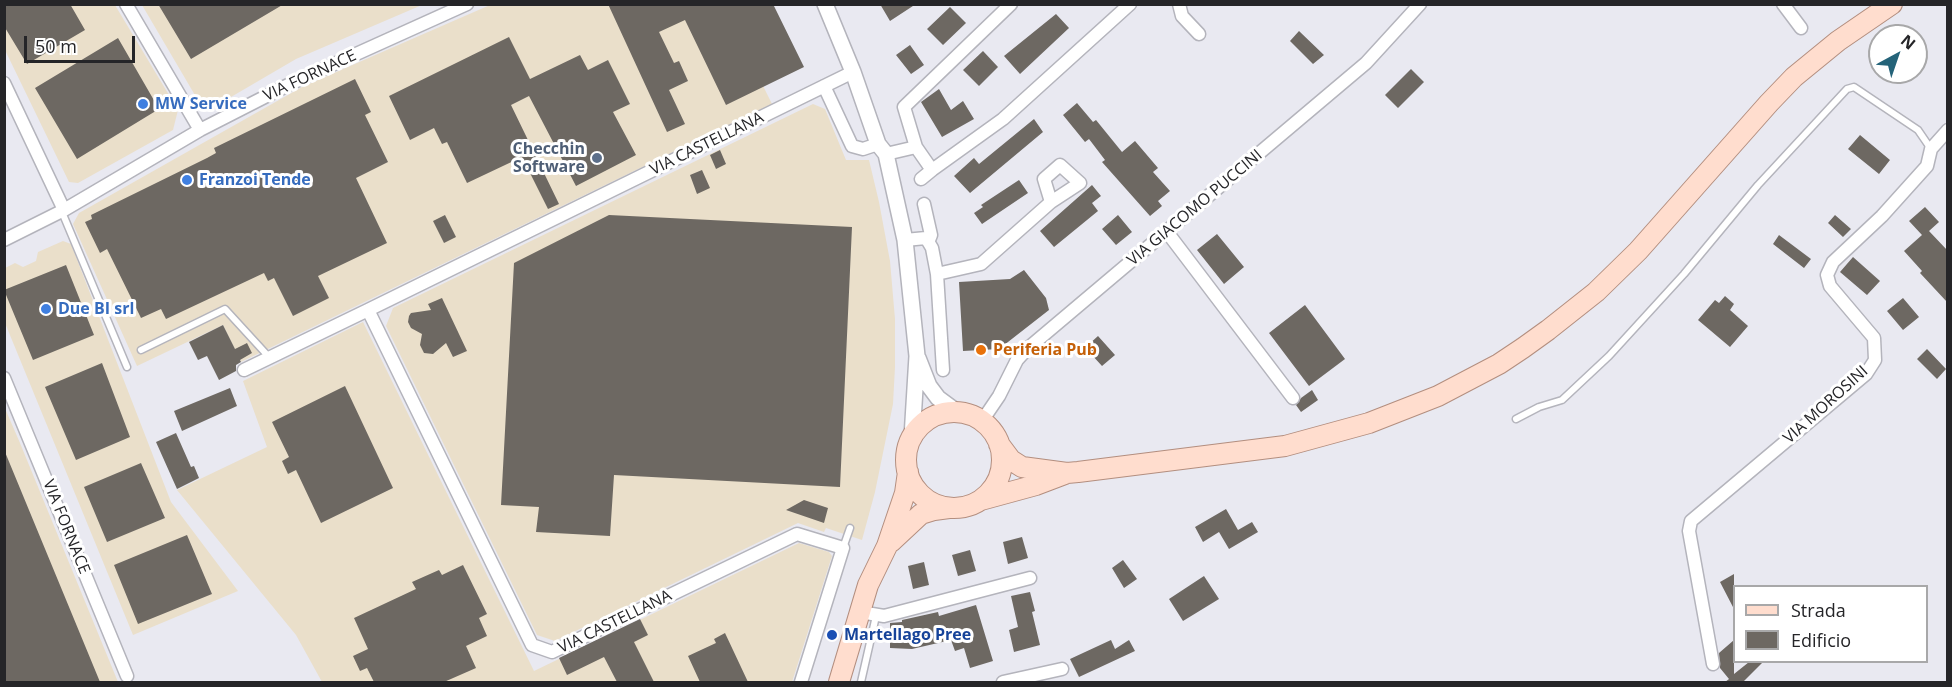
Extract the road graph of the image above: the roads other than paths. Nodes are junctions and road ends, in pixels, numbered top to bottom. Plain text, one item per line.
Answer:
1 (126, 4) edge
2 (467, 4) edge
3 (825, 4) edge
4 (1011, 4) edge
5 (1130, 4) edge
6 (1179, 4) edge
7 (1420, 4) edge
8 (1783, 4) edge
9 (1892, 4) edge
10 (1801, 28) dead end
11 (1200, 34) dead end
12 (852, 72) junction
13 (4, 83) edge
14 (824, 86) junction
15 (200, 130) junction
16 (1947, 130) edge
17 (916, 147) junction
18 (882, 149) junction
19 (1931, 149) junction
20 (932, 170) junction
21 (921, 179) dead end
22 (1051, 202) dead end
23 (924, 204) dead end
24 (63, 210) junction
25 (1167, 232) junction
26 (4, 240) edge
27 (905, 240) junction
28 (929, 240) junction
29 (937, 274) junction
30 (368, 310) junction
31 (141, 350) dead end
32 (917, 356) junction
33 (270, 358) junction
34 (127, 367) dead end
35 (244, 370) dead end
36 (943, 370) dead end
37 (4, 378) edge
38 (1293, 398) dead end
39 (957, 412) junction
40 (1516, 419) dead end
41 (982, 421) junction
42 (912, 437) junction
43 (999, 444) junction
44 (908, 472) junction
45 (1067, 473) junction
46 (980, 500) junction
47 (950, 508) junction
48 (850, 528) dead end
49 (887, 546) junction
50 (843, 548) junction
51 (1030, 578) dead end
52 (868, 614) junction
53 (1713, 664) dead end
54 (1062, 669) dead end
55 (127, 676) dead end
56 (801, 682) edge
57 (839, 682) edge
58 (861, 682) edge
59 (1003, 682) edge

1 - 15 street
2 - 15 street, VIA FORNACE
3 - 12 street
4 - 17 street
5 - 20 street
6 - 11 street
7 - 25 street, VIA GIACOMO PUCCINI
8 - 10 street
9 - 45 main road
12 - 14 street, VIA CASTELLANA
12 - 18 street
13 - 24 street
14 - 18 street
14 - 30 street, VIA CASTELLANA
15 - 24 street, VIA FORNACE
16 - 19 street, VIA MOROSINI
17 - 18 street
17 - 20 street
18 - 27 street
19 - 40 lane
19 - 53 street, VIA MOROSINI
20 - 21 street
22 - 29 street
23 - 28 street
24 - 26 street, VIA FORNACE
24 - 34 lane
25 - 38 street
25 - 41 street, VIA GIACOMO PUCCINI
27 - 28 street
27 - 32 street
28 - 29 street
29 - 36 street
30 - 33 street, VIA CASTELLANA
30 - 50 street, VIA CASTELLANA
31 - 33 lane
32 - 39 street
32 - 42 street
33 - 35 street, VIA CASTELLANA
37 - 55 street, VIA FORNACE
39 - 41 main road
39 - 42 main road
41 - 43 main road
42 - 44 main road
43 - 45 main road
43 - 46 main road
44 - 47 main road
44 - 49 main road
45 - 46 main road
46 - 47 main road
47 - 49 main road
48 - 50 lane
49 - 52 main road
50 - 56 street
51 - 52 street
52 - 57 main road
52 - 58 lane
54 - 59 street

